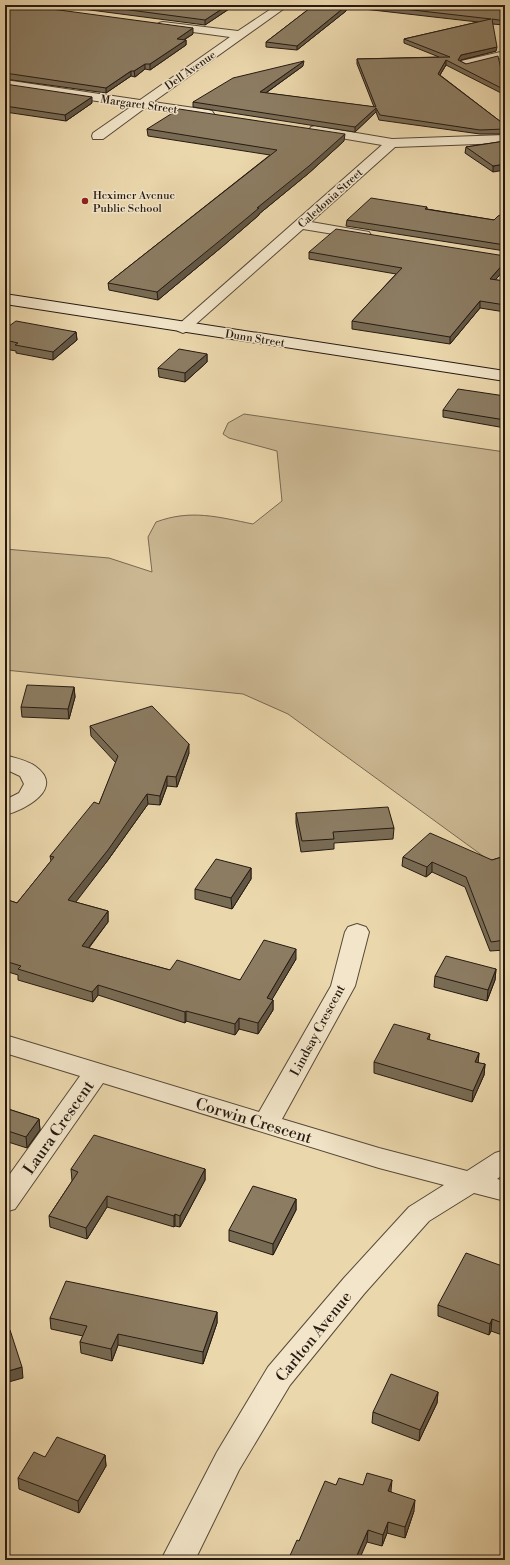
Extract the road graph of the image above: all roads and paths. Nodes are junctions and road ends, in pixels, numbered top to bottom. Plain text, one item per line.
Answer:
1 (284, 5) edge
2 (155, 23) edge
3 (240, 35) junction
4 (505, 54) edge
5 (465, 63) edge
6 (5, 84) edge
7 (142, 104) junction
8 (220, 116) edge
9 (306, 129) edge
10 (98, 136) dead end
11 (505, 139) edge
12 (392, 144) junction
13 (301, 225) junction
14 (380, 237) edge
15 (5, 299) edge
16 (183, 328) junction
17 (505, 376) edge
18 (5, 762) edge
19 (5, 808) edge
20 (357, 932) dead end
21 (5, 1044) edge
22 (97, 1072) junction
23 (266, 1123) junction
24 (505, 1160) edge
25 (470, 1181) junction
26 (505, 1191) edge
27 (5, 1202) edge
28 (178, 1560) edge

1 - 3 street, Dell Avenue
2 - 3 street
3 - 7 street, Dell Avenue
4 - 5 street
6 - 7 street, Margaret Street
7 - 8 street, Margaret Street
7 - 10 street, Dell Avenue
9 - 12 street
11 - 12 street
12 - 13 street, Caledonia Street
13 - 14 street
13 - 16 street, Caledonia Street
15 - 16 street, Dunn Street
16 - 17 street, Dunn Street
18 - 19 street
20 - 23 street, Lindsay Crescent
21 - 22 street, Corwin Crescent
22 - 23 street, Corwin Crescent
22 - 27 street, Laura Crescent
23 - 25 street, Corwin Crescent
24 - 25 street, Carlton Avenue
25 - 26 street, Corwin Crescent
25 - 28 street, Carlton Avenue

